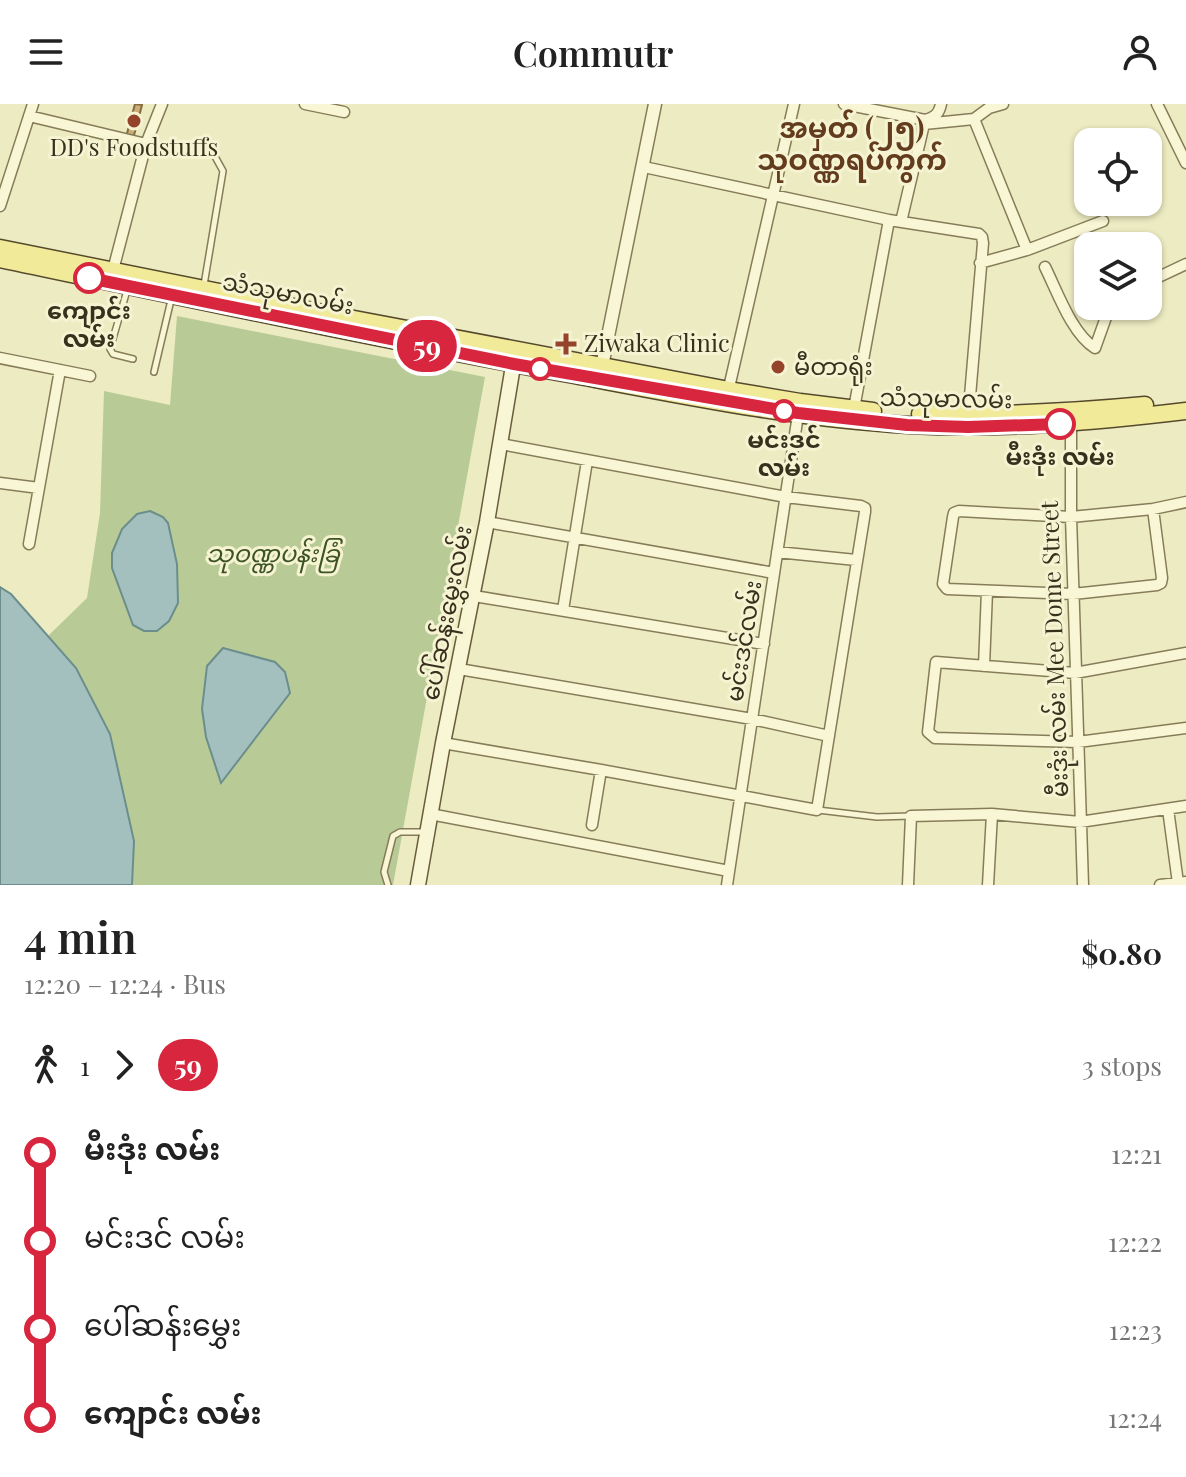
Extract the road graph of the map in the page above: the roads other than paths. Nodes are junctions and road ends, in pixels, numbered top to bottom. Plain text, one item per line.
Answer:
1 (33, 104) edge
2 (162, 104) edge
3 (305, 104) edge
4 (655, 104) edge
5 (794, 104) edge
6 (844, 104) edge
7 (941, 104) edge
8 (1003, 104) edge
9 (1157, 104) edge
10 (344, 112) dead end
11 (29, 116) junction
12 (974, 119) junction
13 (924, 122) junction
14 (146, 144) junction
15 (208, 144) dead end
16 (1186, 163) edge
17 (644, 167) junction
18 (773, 195) junction
19 (0, 206) edge
20 (895, 221) junction
21 (1103, 221) dead end
22 (0, 248) edge
23 (1027, 250) junction
24 (0, 259) edge
25 (980, 263) junction
26 (1186, 264) edge
27 (1045, 267) dead end
28 (1162, 275) edge
29 (111, 276) junction
30 (128, 286) junction
31 (203, 289) junction
32 (172, 295) junction
33 (1105, 320) edge
34 (515, 357) junction
35 (0, 358) edge
36 (133, 359) dead end
37 (60, 370) junction
38 (154, 372) dead end
39 (601, 373) junction
40 (90, 376) dead end
41 (727, 396) junction
42 (1186, 400) edge
43 (799, 408) junction
44 (1186, 411) edge
45 (853, 414) junction
46 (1071, 418) junction
47 (968, 421) junction
48 (501, 444) junction
49 (587, 461) junction
50 (0, 483) edge
51 (39, 488) junction
52 (786, 497) junction
53 (1186, 502) edge
54 (1153, 509) junction
55 (1071, 517) junction
56 (487, 522) junction
57 (576, 537) junction
58 (29, 544) dead end
59 (777, 552) junction
60 (856, 560) junction
61 (774, 573) junction
62 (987, 591) junction
63 (1073, 594) junction
64 (474, 596) junction
65 (563, 610) junction
66 (764, 644) junction
67 (1186, 653) edge
68 (984, 666) junction
69 (459, 669) junction
70 (1075, 673) junction
71 (752, 719) junction
72 (1186, 728) edge
73 (829, 736) junction
74 (1078, 742) junction
75 (443, 743) junction
76 (601, 770) junction
77 (741, 795) junction
78 (1186, 806) edge
79 (1168, 809) junction
80 (817, 810) junction
81 (430, 814) junction
82 (992, 814) junction
83 (911, 816) junction
84 (1080, 822) junction
85 (592, 825) dead end
86 (427, 832) junction
87 (729, 871) junction
88 (1182, 882) edge
89 (388, 885) edge
90 (418, 885) edge
91 (727, 885) edge
92 (908, 885) edge
93 (988, 885) edge
94 (1083, 885) edge
95 (1160, 885) edge

1 - 11 street
2 - 14 street
3 - 10 street
4 - 17 street
5 - 18 street
6 - 13 street
7 - 13 street
8 - 12 street
9 - 16 street
11 - 14 street
11 - 19 street
12 - 13 street
12 - 23 street
13 - 20 street
14 - 29 street
15 - 31 lane
17 - 18 street
17 - 39 street
18 - 20 street
18 - 41 street
20 - 25 street
20 - 45 street
21 - 23 street
22 - 29 main road, သံသုမာလမ်း
23 - 25 street
24 - 29 main road, သံသုမာလမ်း
25 - 47 street
26 - 28 street
27 - 33 street
29 - 30 main road, သံသုမာလမ်း
29 - 31 main road, သံသုမာလမ်း
30 - 32 main road, သံသုမာလမ်း
30 - 36 lane
31 - 34 main road, သံသုမာလမ်း
32 - 34 main road, သံသုမာလမ်း
32 - 38 lane
34 - 39 main road, သံသုမာလမ်း
34 - 48 main road, ပေါ်ဆန်းမွှေးလမ်း
35 - 37 street
37 - 40 street
37 - 51 street
39 - 41 main road, သံသုမာလမ်း
41 - 43 main road, သံသုမာလမ်း
42 - 46 main road, သံသုမာလမ်း
43 - 45 main road, သံသုမာလမ်း
43 - 52 street, မင်းဒင်လမ်း
44 - 46 main road, သံသုမာလမ်း
45 - 47 main road, သံသုမာလမ်း
46 - 47 main road, သံသုမာလမ်း
46 - 55 street, မီးဒုံး လမ်း Mee Dome Street
48 - 49 street
48 - 56 main road, ပေါ်ဆန်းမွှေးလမ်း
49 - 52 street
49 - 57 street
50 - 51 street
51 - 58 street
52 - 59 street, မင်းဒင်လမ်း
52 - 60 street
53 - 54 street
54 - 55 street
54 - 63 street
55 - 62 street
55 - 63 street, မီးဒုံး လမ်း Mee Dome Street
56 - 57 street
56 - 64 main road, ပေါ်ဆန်းမွှေးလမ်း
57 - 61 street
57 - 65 street
59 - 60 street
59 - 61 street, မင်းဒင်လမ်း
60 - 73 street
61 - 66 street, မင်းဒင်လမ်း
62 - 63 street
62 - 68 street
63 - 70 street, မီးဒုံး လမ်း Mee Dome Street
64 - 65 street
64 - 69 main road, ပေါ်ဆန်းမွှေးလမ်း
65 - 66 street
66 - 71 street, မင်းဒင်လမ်း
67 - 70 street
68 - 70 street
68 - 74 street
69 - 71 street
69 - 75 main road, ပေါ်ဆန်းမွှေးလမ်း
70 - 74 street, မီးဒုံး လမ်း Mee Dome Street
71 - 73 street
71 - 77 street, မင်းဒင်လမ်း
72 - 74 street
73 - 80 street
74 - 84 street, မီးဒုံး လမ်း Mee Dome Street
75 - 76 street
75 - 81 main road, ပေါ်ဆန်းမွှေးလမ်း
76 - 77 street
76 - 85 street
77 - 80 street
77 - 87 street, မင်းဒင်လမ်း
78 - 79 street
79 - 84 street
79 - 88 street
80 - 83 lane
81 - 86 main road, ပေါ်ဆန်းမွှေးလမ်း
81 - 87 street
82 - 83 street
82 - 84 street
82 - 93 street
83 - 92 street
84 - 94 street, မီးဒုံး လမ်း Mee Dome Street
86 - 89 lane
86 - 90 main road, ပေါ်ဆန်းမွှေးလမ်း
87 - 91 street, မင်းဒင်လမ်း
88 - 95 street

